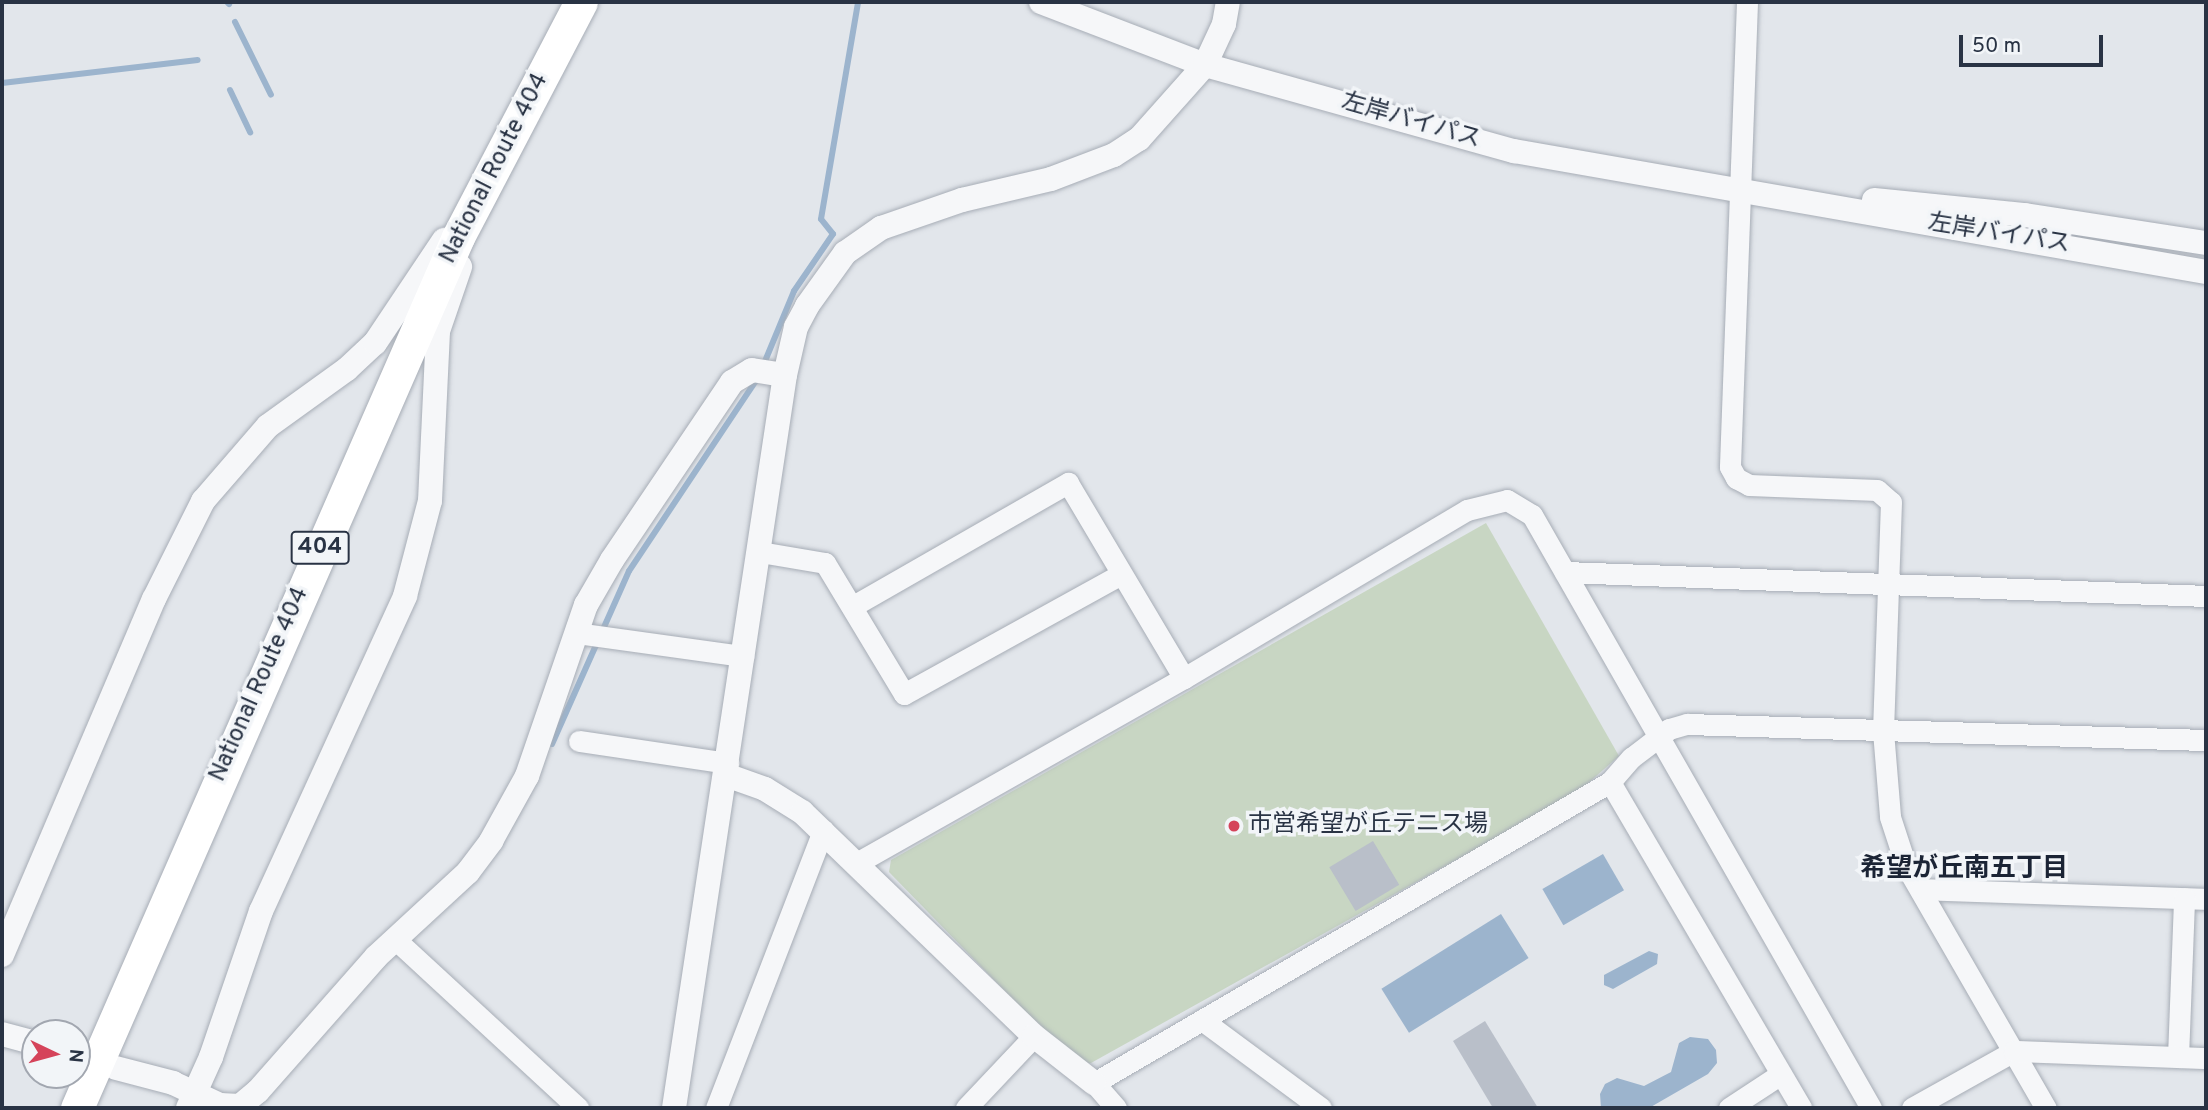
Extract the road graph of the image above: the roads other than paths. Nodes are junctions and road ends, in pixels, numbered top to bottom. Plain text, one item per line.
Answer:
1 (581, 2) edge
2 (1041, 2) edge
3 (1228, 2) edge
4 (1747, 2) edge
5 (1205, 65) junction
6 (524, 108) junction
7 (1737, 190) junction
8 (1793, 197) junction
9 (2206, 243) edge
10 (2206, 272) edge
11 (785, 375) junction
12 (760, 552) junction
13 (1565, 572) junction
14 (1121, 574) junction
15 (1888, 584) junction
16 (2206, 596) edge
17 (853, 606) junction
18 (577, 633) junction
19 (743, 656) junction
20 (1184, 678) junction
21 (1883, 731) junction
22 (1658, 737) junction
23 (2206, 740) edge
24 (579, 741) dead end
25 (727, 769) junction
26 (1610, 782) junction
27 (823, 830) junction
28 (855, 864) junction
29 (1921, 889) junction
30 (2184, 898) junction
31 (2206, 899) edge
32 (396, 940) junction
33 (2, 955) edge
34 (1202, 1020) junction
35 (2, 1034) edge
36 (1034, 1036) junction
37 (21, 1039) edge
38 (2014, 1051) junction
39 (2178, 1057) junction
40 (2206, 1058) edge
41 (116, 1068) dead end
42 (1781, 1074) junction
43 (1094, 1083) junction
44 (192, 1103) edge
45 (241, 1107) edge
46 (77, 1108) edge
47 (578, 1108) edge
48 (674, 1108) edge
49 (716, 1108) edge
50 (965, 1108) edge
51 (1116, 1108) edge
52 (1321, 1108) edge
53 (1729, 1108) edge
54 (1801, 1108) edge
55 (1871, 1108) edge
56 (1912, 1108) edge
57 (2046, 1108) edge

1 - 6 highway, National Route 404 / 404
2 - 5 street, 左岸バイパス
3 - 5 street
4 - 7 street
5 - 7 street, 左岸バイパス
5 - 11 street
6 - 33 street
6 - 44 street
6 - 46 highway, National Route 404 / 404
7 - 8 street, 左岸バイパス
7 - 15 street
8 - 9 street, 左岸バイパス
8 - 10 street, 左岸バイパス
11 - 12 street
11 - 18 street
12 - 17 street
12 - 19 street
13 - 15 street
13 - 20 street
13 - 22 street
14 - 17 street
14 - 17 street
14 - 20 street
15 - 16 street
15 - 21 street
18 - 19 street
18 - 32 street
19 - 25 street
20 - 28 street
21 - 22 street
21 - 23 street
21 - 29 street
22 - 26 street
22 - 55 street
24 - 25 street
25 - 27 street
25 - 48 street
26 - 34 street
26 - 42 street
27 - 28 street
27 - 49 street
28 - 36 street
29 - 30 street
29 - 38 street
30 - 31 street
30 - 39 street
32 - 45 street
32 - 47 street
34 - 43 street
34 - 52 street
35 - 37 street
36 - 43 street
36 - 50 street
38 - 39 street
38 - 56 street
38 - 57 street
39 - 40 street
41 - 44 street
42 - 53 street
42 - 54 street
43 - 51 street
44 - 45 street

